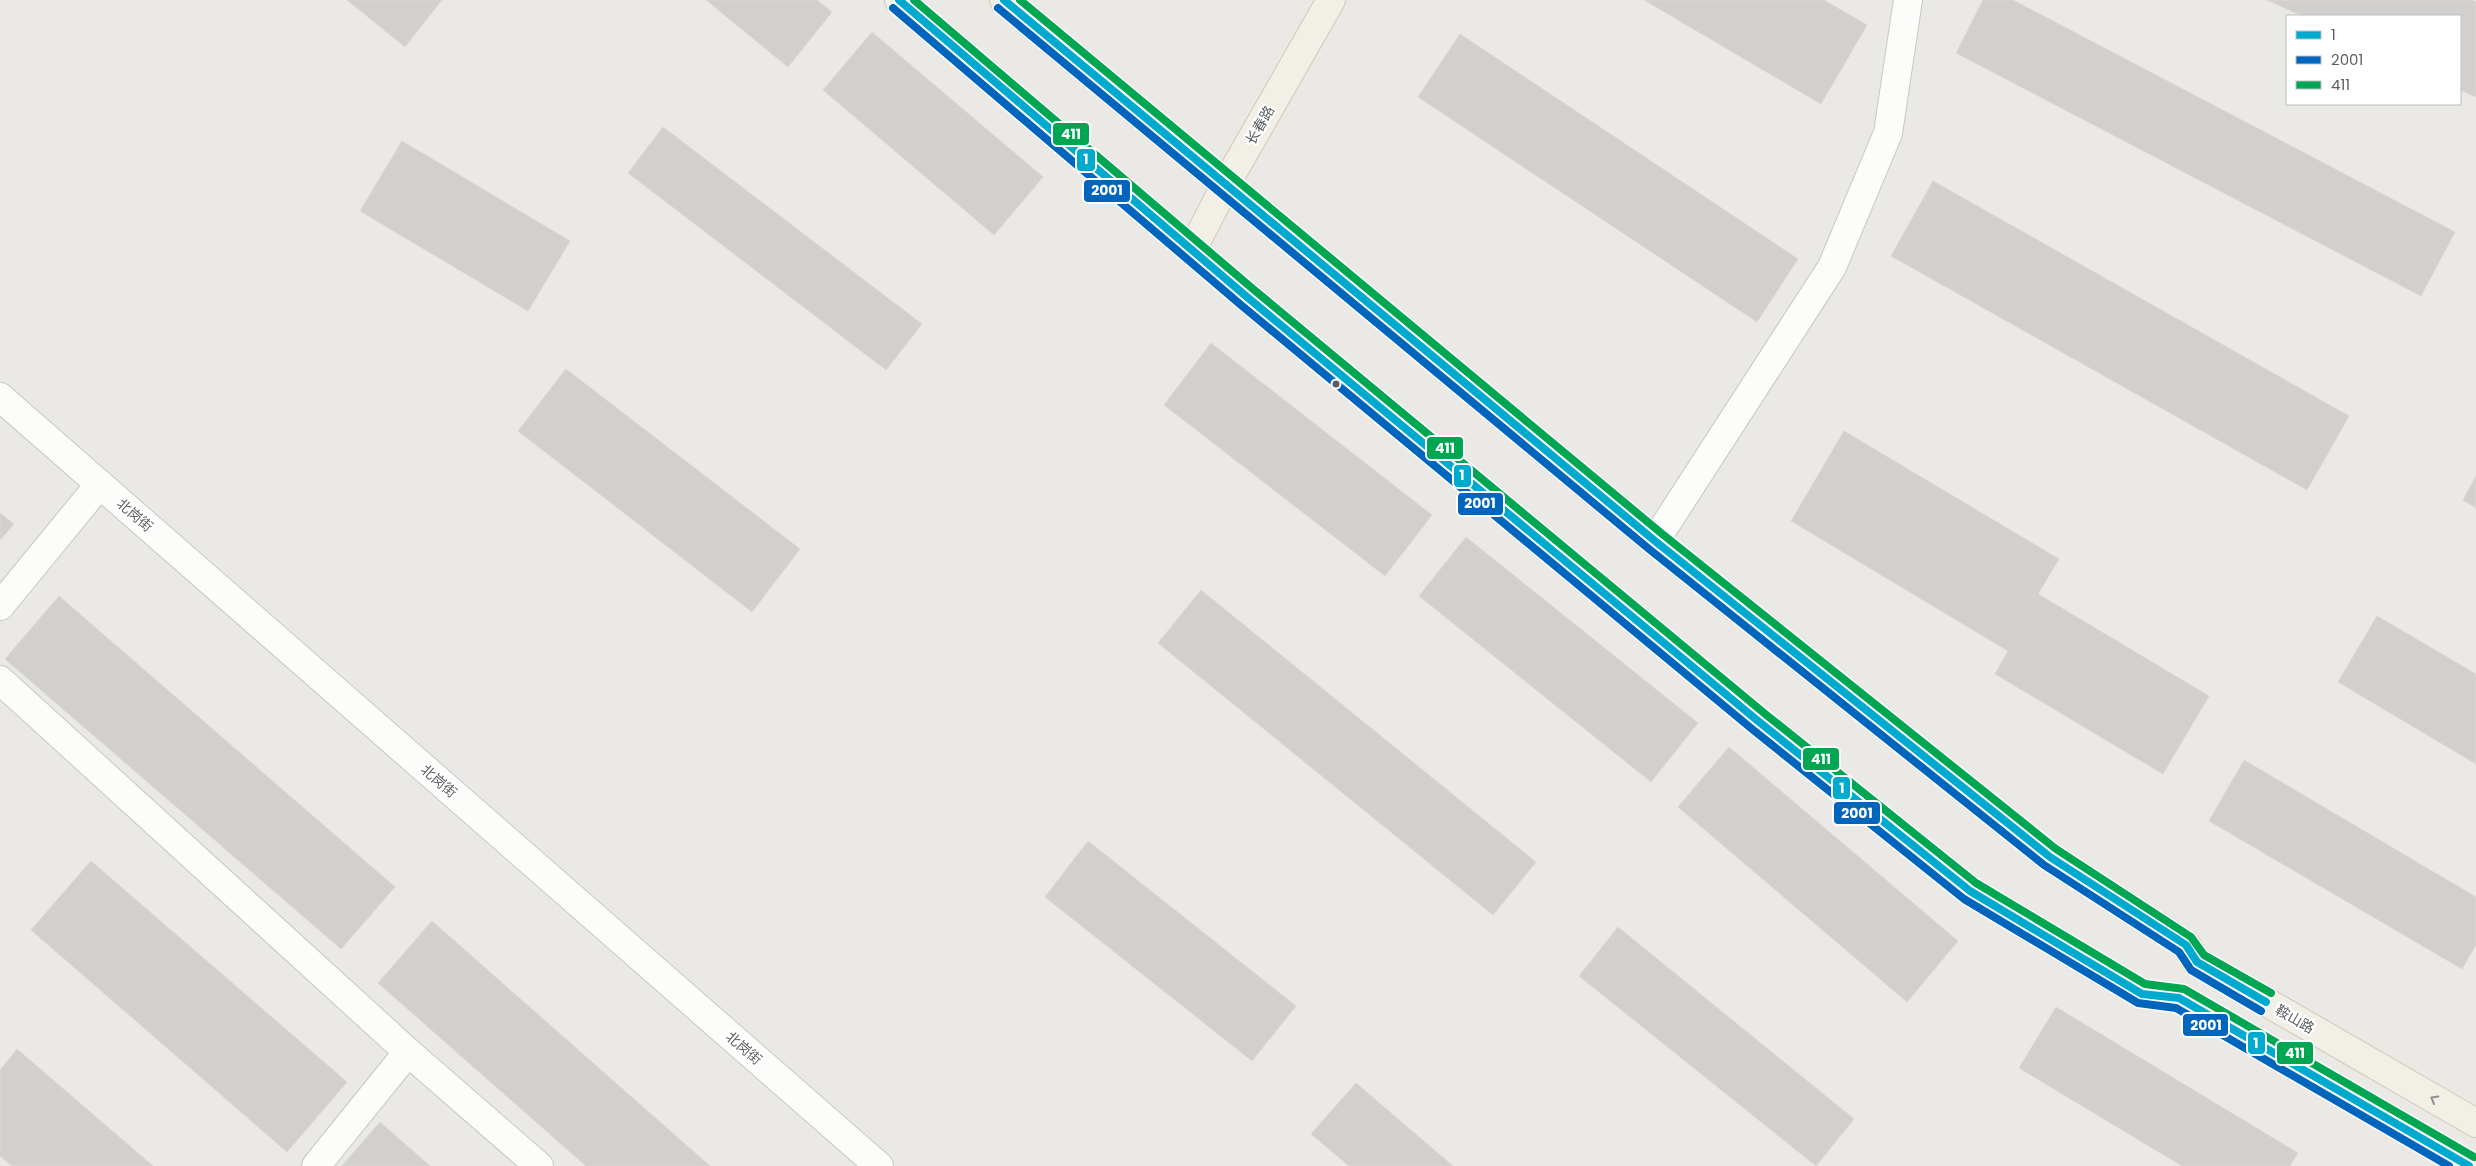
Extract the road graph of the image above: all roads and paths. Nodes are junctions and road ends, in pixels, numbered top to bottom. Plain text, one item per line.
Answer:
1 (899, 0) edge
2 (1004, 0) edge
3 (1331, 0) edge
4 (1908, 0) edge
5 (1226, 184) junction
6 (1192, 250) junction
7 (0, 397) edge
8 (100, 484) junction
9 (1655, 541) junction
10 (0, 606) edge
11 (0, 680) edge
12 (408, 1052) junction
13 (2476, 1123) edge
14 (316, 1166) edge
15 (539, 1166) edge
16 (879, 1166) edge
17 (2470, 1166) edge

1 - 6 main road
2 - 5 main road, 鞍山路
3 - 5 main road, 长春路
4 - 9 street
5 - 6 main road, 长春路
5 - 9 main road, 鞍山路
6 - 17 main road
7 - 8 street, 北岗街
8 - 10 street
8 - 16 street, 北岗街
13 -> 9 main road, 鞍山路
11 - 12 street
12 - 14 street
12 - 15 street

